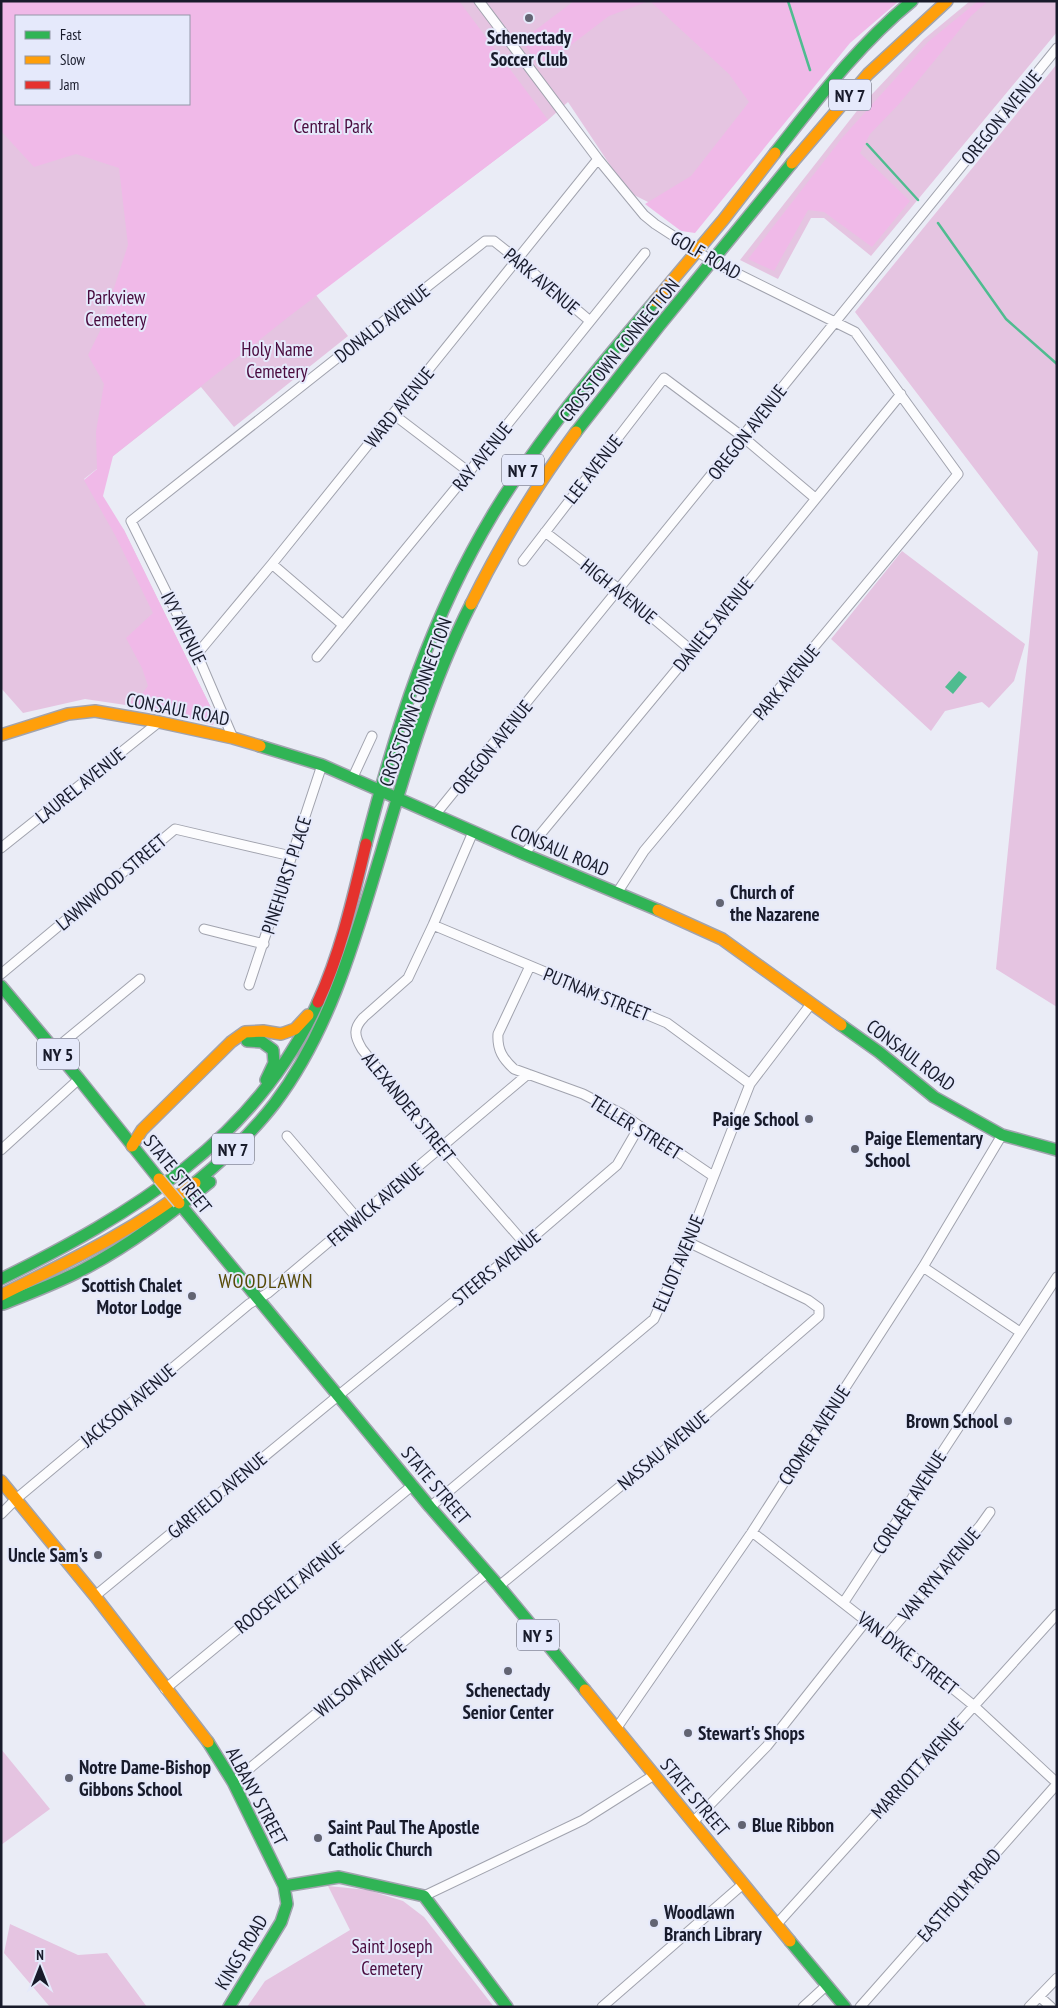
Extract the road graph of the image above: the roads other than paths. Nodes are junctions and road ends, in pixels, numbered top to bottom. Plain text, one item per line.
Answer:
1 (479, 1) edge
2 (912, 1) edge
3 (947, 1) edge
4 (1057, 48) edge
5 (598, 159) junction
6 (494, 241) joint
7 (696, 251) junction
8 (644, 253) dead end
9 (518, 260) junction
10 (712, 261) junction
11 (590, 321) junction
12 (833, 322) junction
13 (900, 394) junction
14 (394, 414) junction
15 (743, 437) junction
16 (468, 472) junction
17 (958, 474) joint
18 (815, 498) junction
19 (131, 521) joint
20 (544, 532) junction
21 (524, 561) dead end
22 (272, 564) junction
23 (620, 590) junction
24 (343, 625) junction
25 (692, 651) junction
26 (197, 654) junction
27 (317, 657) dead end
28 (159, 722) junction
29 (1, 735) edge
30 (372, 736) dead end
31 (233, 738) junction
32 (322, 765) junction
33 (353, 778) junction
34 (381, 791) junction
35 (397, 799) junction
36 (435, 815) junction
37 (473, 832) junction
38 (1, 848) edge
39 (524, 854) junction
40 (291, 856) junction
41 (616, 893) junction
42 (433, 925) junction
43 (204, 929) dead end
44 (264, 944) junction
45 (530, 966) junction
46 (344, 973) junction
47 (1, 974) edge
48 (329, 976) junction
49 (140, 979) dead end
50 (249, 985) dead end
51 (1, 986) edge
52 (811, 1004) junction
53 (54, 1050) junction
54 (528, 1074) junction
55 (80, 1079) junction
56 (750, 1084) junction
57 (253, 1105) junction
58 (639, 1127) junction
59 (1002, 1135) junction
60 (287, 1136) dead end
61 (132, 1146) junction
62 (442, 1148) junction
63 (1, 1150) edge
64 (1057, 1150) edge
65 (713, 1176) junction
66 (180, 1204) junction
67 (356, 1218) junction
68 (688, 1242) junction
69 (525, 1244) junction
70 (924, 1267) junction
71 (1057, 1277) edge
72 (1, 1279) edge
73 (1, 1295) edge
74 (257, 1299) junction
75 (1, 1305) edge
76 (1020, 1332) junction
77 (339, 1394) junction
78 (1, 1481) edge
79 (413, 1485) junction
80 (1, 1496) edge
81 (16, 1499) junction
82 (430, 1507) junction
83 (990, 1512) dead end
84 (1, 1514) edge
85 (752, 1532) junction
86 (487, 1573) junction
87 (499, 1586) junction
88 (95, 1596) junction
89 (844, 1602) junction
90 (1057, 1614) edge
91 (866, 1621) junction
92 (887, 1635) junction
93 (165, 1689) junction
94 (973, 1705) junction
95 (616, 1729) junction
96 (654, 1775) junction
97 (233, 1782) junction
98 (1057, 1784) edge
99 (693, 1822) junction
100 (743, 1884) junction
101 (284, 1886) junction
102 (424, 1896) junction
103 (777, 1924) junction
104 (1057, 1978) edge
105 (827, 1986) junction
106 (1040, 1997) junction
107 (229, 2007) edge
108 (507, 2007) edge
109 (602, 2007) edge
110 (803, 2007) edge
111 (845, 2007) edge
112 (860, 2007) edge
113 (1029, 2007) edge
114 (1051, 2007) edge

1 - 5 street, GOLF ROAD
2 - 7 main road, CROSSTOWN CONNECTION / NY 7
3 - 10 main road, CROSSTOWN CONNECTION / NY 7
4 - 12 street, OREGON AVENUE
5 - 7 street, GOLF ROAD
5 - 9 street, WARD AVENUE
6 - 9 street, PARK AVENUE
6 - 19 street, DONALD AVENUE
7 - 10 street, GOLF ROAD
7 - 34 main road, CROSSTOWN CONNECTION / NY 7
8 - 11 street, RAY AVENUE
9 - 11 street, PARK AVENUE
9 - 14 street, WARD AVENUE
10 - 12 street, GOLF ROAD
10 - 35 main road, CROSSTOWN CONNECTION / NY 7
11 - 16 street, RAY AVENUE
12 - 13 street, GOLF ROAD
12 - 15 street, OREGON AVENUE
13 - 17 street, GOLF ROAD
13 - 18 street, DANIELS AVENUE
14 - 16 street
14 - 22 street, WARD AVENUE
15 - 18 street
15 - 20 street, LEE AVENUE
15 - 23 street, OREGON AVENUE
16 - 24 street, RAY AVENUE
17 - 41 street, PARK AVENUE
18 - 25 street, DANIELS AVENUE
19 - 26 street, IVY AVENUE
20 - 21 street, LEE AVENUE
20 - 23 street, HIGH AVENUE
22 - 24 street
22 - 26 street, WARD AVENUE
23 - 25 street, HIGH AVENUE
23 - 36 street, OREGON AVENUE
24 - 27 street, RAY AVENUE
25 - 39 street, DANIELS AVENUE
26 - 31 street, IVY AVENUE
28 - 29 main road, CONSAUL ROAD
28 - 31 main road, CONSAUL ROAD
28 - 38 street, LAUREL AVENUE
30 - 33 street
31 - 32 main road, CONSAUL ROAD
32 - 33 main road, CONSAUL ROAD
32 - 40 street, PINEHURST PLACE
33 - 34 main road, CONSAUL ROAD
34 - 35 main road, CONSAUL ROAD
34 - 48 main road, CROSSTOWN CONNECTION / NY 7
35 - 36 main road, CONSAUL ROAD
35 - 46 main road, CROSSTOWN CONNECTION / NY 7
36 - 37 main road, CONSAUL ROAD
37 - 39 main road, CONSAUL ROAD
37 - 42 street, ALEXANDER STREET
39 - 41 main road, CONSAUL ROAD
40 - 44 street, PINEHURST PLACE
40 - 47 street, LAWNWOOD STREET
41 - 52 main road, CONSAUL ROAD
42 - 45 street, PUTNAM STREET
42 - 62 street, ALEXANDER STREET
43 - 44 street
44 - 50 street, PINEHURST PLACE
45 - 54 street
45 - 56 street, PUTNAM STREET
46 - 66 main road
46 - 73 main road, CROSSTOWN CONNECTION / NY 7
48 - 57 main road, CROSSTOWN CONNECTION / NY 7
48 - 61 main road
49 - 53 street
51 - 53 main road, STATE STREET / NY 5
52 - 56 street, ELLIOT AVENUE
52 - 59 main road, CONSAUL ROAD
53 - 55 main road, STATE STREET / NY 5
54 - 58 street, TELLER STREET
54 - 62 street, FENWICK AVENUE
55 - 61 main road, STATE STREET / NY 5
55 - 63 street
56 - 65 street, ELLIOT AVENUE
57 - 61 main road
57 - 72 main road, CROSSTOWN CONNECTION / NY 7
58 - 65 street, TELLER STREET
58 - 69 street, STEERS AVENUE
59 - 64 main road, CONSAUL ROAD
59 - 70 street, CROMER AVENUE
60 - 67 street
61 - 66 main road, STATE STREET / NY 5, bridge
62 - 67 street, FENWICK AVENUE
62 - 69 street, ALEXANDER STREET
65 - 68 street, ELLIOT AVENUE
66 - 74 main road, STATE STREET / NY 5
66 - 75 main road
67 - 74 street, FENWICK AVENUE
68 - 82 street, ELLIOT AVENUE
68 - 87 street, NASSAU AVENUE
69 - 77 street, STEERS AVENUE
70 - 76 street
70 - 85 street, CROMER AVENUE
71 - 76 street, CORLAER AVENUE
74 - 77 main road, STATE STREET / NY 5
74 - 81 street, JACKSON AVENUE
76 - 89 street, CORLAER AVENUE
77 - 79 main road, STATE STREET / NY 5
77 - 88 street, GARFIELD AVENUE
78 - 81 main road, ALBANY STREET
79 - 82 main road, STATE STREET / NY 5
79 - 93 street, ROOSEVELT AVENUE
80 - 81 main road
81 - 84 street, JACKSON AVENUE
81 - 88 main road, ALBANY STREET
82 - 86 main road, STATE STREET / NY 5
83 - 92 street, VAN RYN AVENUE
85 - 89 street, VAN DYKE STREET
85 - 95 street, CROMER AVENUE
86 - 87 main road, STATE STREET / NY 5
86 - 97 street, WILSON AVENUE
87 - 95 main road, STATE STREET / NY 5
88 - 93 main road, ALBANY STREET
89 - 91 street, VAN DYKE STREET
90 - 94 street, MARRIOTT AVENUE
91 - 92 street, VAN DYKE STREET
91 - 99 street
92 - 94 street, VAN DYKE STREET
93 - 97 main road, ALBANY STREET
94 - 98 street, VAN DYKE STREET
94 - 103 street, MARRIOTT AVENUE
95 - 96 main road, STATE STREET / NY 5
96 - 99 main road, STATE STREET / NY 5
96 - 102 street
97 - 101 main road, ALBANY STREET
98 - 112 street, EASTHOLM ROAD
99 - 100 main road, STATE STREET / NY 5
100 - 103 main road, STATE STREET / NY 5
100 - 109 street
101 - 102 main road
101 - 107 main road, KINGS ROAD
102 - 108 main road
103 - 105 main road, STATE STREET / NY 5
104 - 106 street
105 - 110 street
105 - 111 main road, STATE STREET / NY 5
106 - 113 street
106 - 114 street

